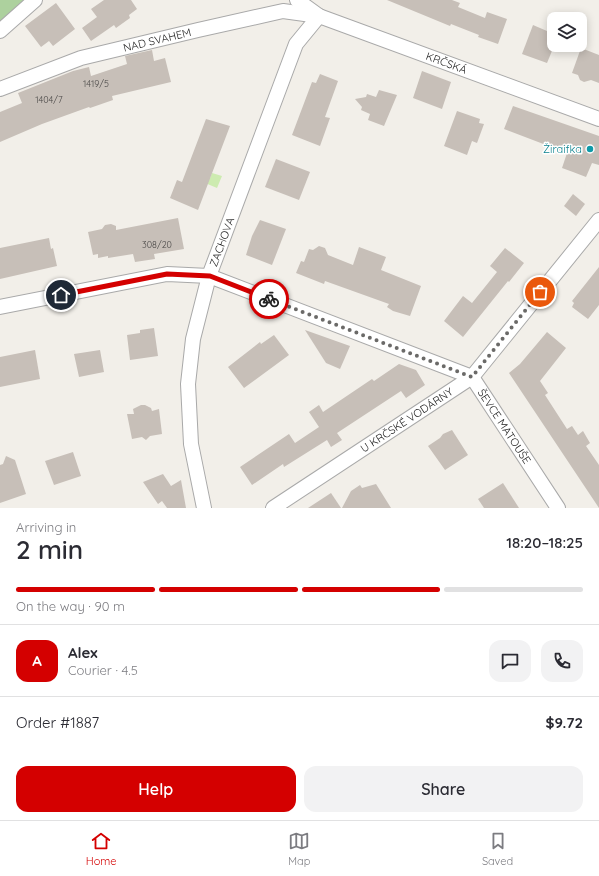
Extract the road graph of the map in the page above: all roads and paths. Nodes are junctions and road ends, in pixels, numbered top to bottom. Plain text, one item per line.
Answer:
1 (35, 0) edge
2 (297, 0) edge
3 (318, 16) junction
4 (0, 31) edge
5 (0, 89) edge
6 (599, 119) edge
7 (599, 220) edge
8 (210, 276) junction
9 (0, 307) edge
10 (472, 377) junction
11 (204, 508) edge
12 (273, 508) edge
13 (558, 508) edge

1 - 4 street
2 - 3 street, KRČSKÁ
3 - 5 street, NAD SVAHEM
3 - 6 street, KRČSKÁ
3 - 8 street, ZACHOVA
7 - 10 street, U KRČSKÉ VODÁRNY
8 - 9 street
8 - 10 street
8 - 11 street, ZACHOVA
10 - 12 street, U KRČSKÉ VODÁRNY
10 - 13 street, ŠEVCE MATOUŠE

